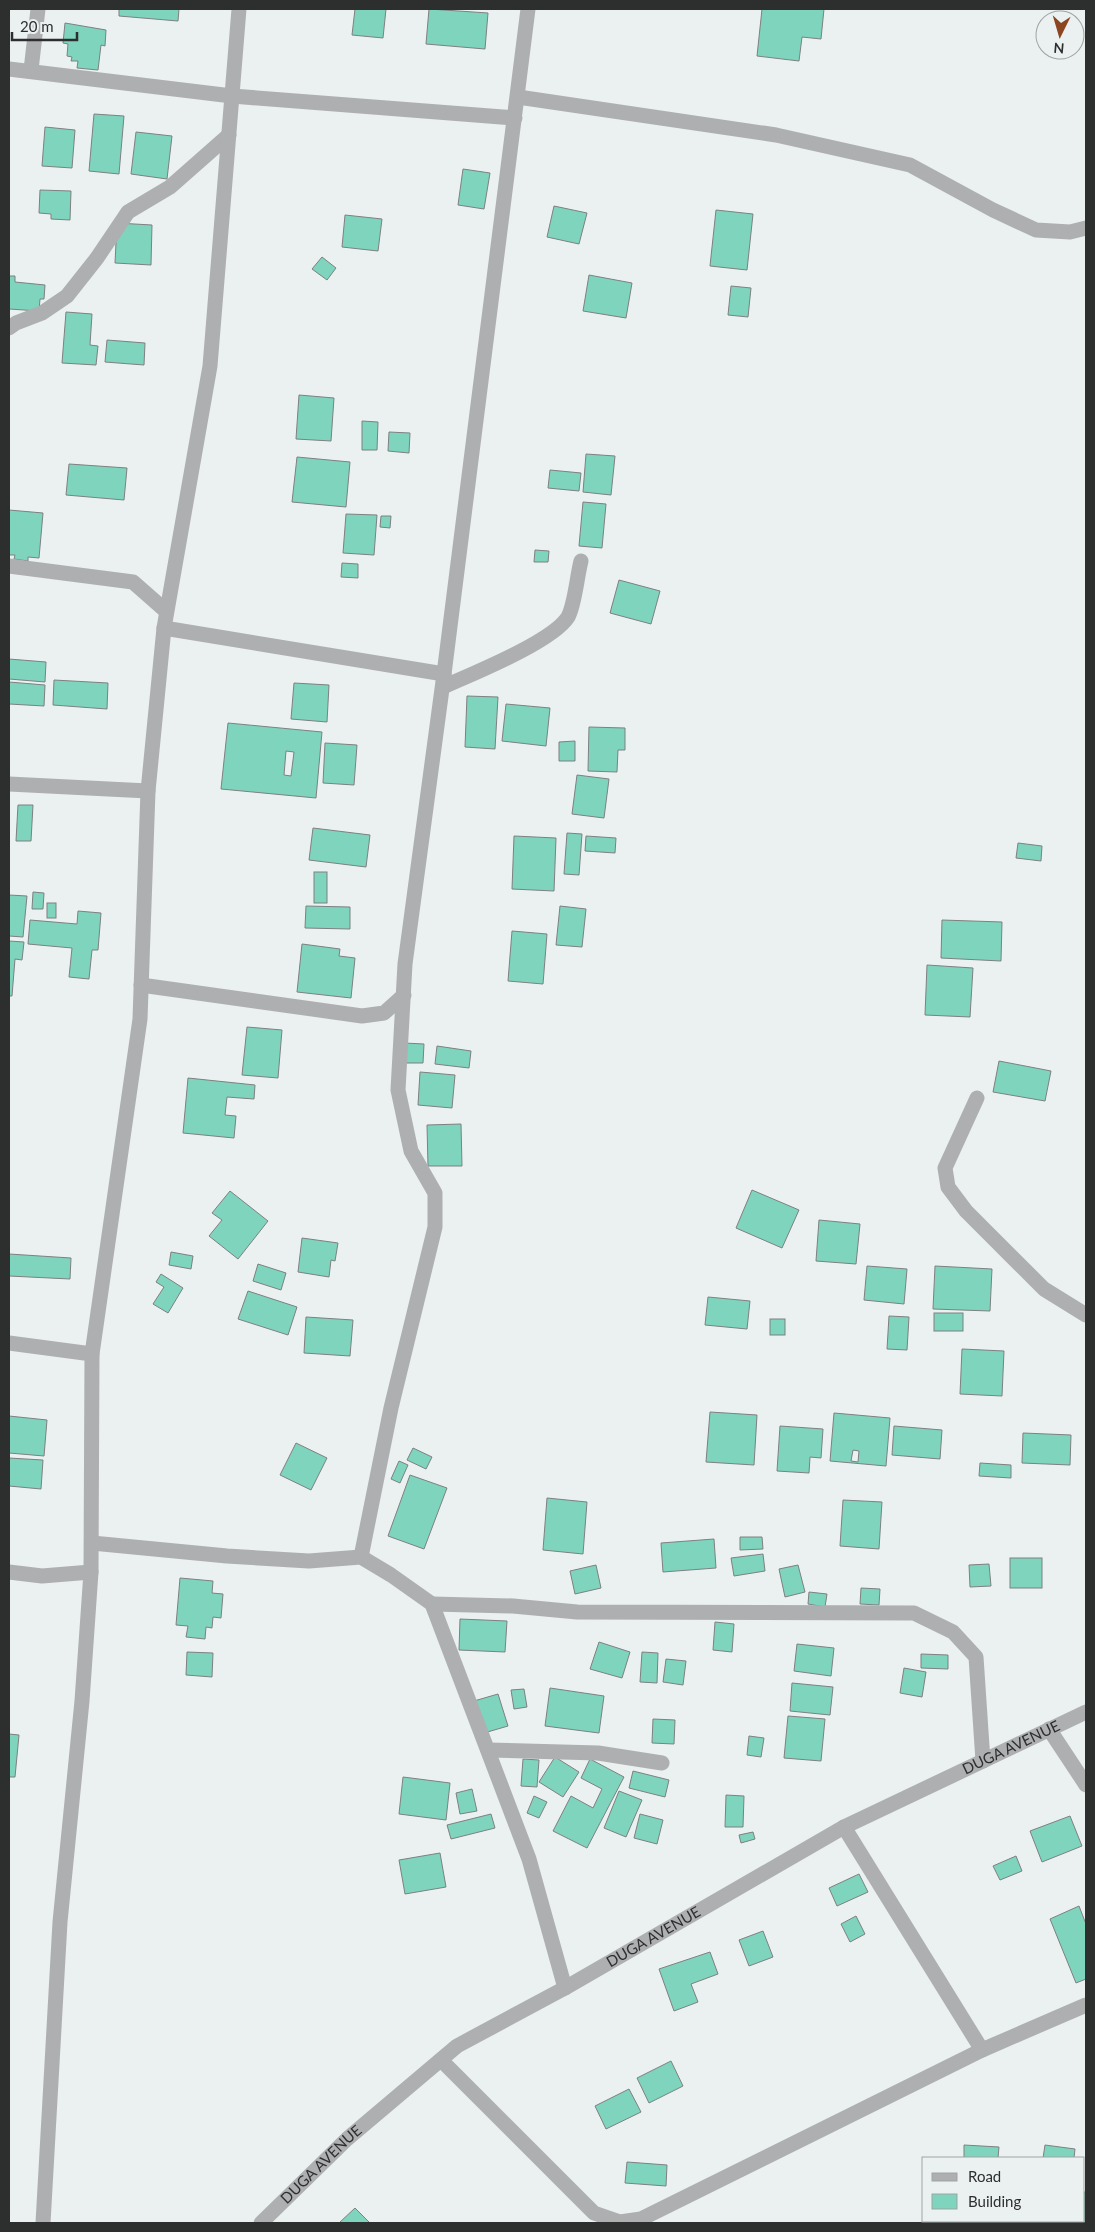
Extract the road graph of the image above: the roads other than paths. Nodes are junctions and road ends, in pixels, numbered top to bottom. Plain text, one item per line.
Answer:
1 (38, 9) edge
2 (239, 9) edge
3 (528, 9) edge
4 (9, 69) edge
5 (31, 70) junction
6 (232, 96) junction
7 (518, 97) junction
8 (515, 118) junction
9 (229, 134) junction
10 (1086, 228) edge
11 (9, 328) edge
12 (581, 561) dead end
13 (9, 566) edge
14 (166, 611) junction
15 (164, 628) junction
16 (444, 680) junction
17 (9, 784) edge
18 (148, 791) junction
19 (141, 985) junction
20 (404, 995) junction
21 (977, 1098) dead end
22 (1086, 1315) edge
23 (9, 1343) edge
24 (92, 1354) junction
25 (92, 1544) junction
26 (361, 1557) junction
27 (9, 1572) edge
28 (91, 1572) junction
29 (432, 1604) junction
30 (1086, 1712) edge
31 (1049, 1729) junction
32 (488, 1750) junction
33 (983, 1761) junction
34 (662, 1763) dead end
35 (1086, 1785) edge
36 (844, 1827) junction
37 (565, 1988) junction
38 (1086, 2005) edge
39 (982, 2050) junction
40 (441, 2060) junction
41 (43, 2223) edge
42 (261, 2223) edge

1 - 5 street
2 - 6 street
3 - 7 street
4 - 5 street
5 - 6 street
6 - 8 street
6 - 9 street
7 - 8 street
7 - 10 street
8 - 16 street
9 - 11 street
9 - 14 street
12 - 16 street
13 - 14 street
14 - 15 street
15 - 16 street
15 - 18 street
16 - 20 street
17 - 18 street
18 - 19 street
19 - 20 street
19 - 24 street
20 - 26 street
21 - 22 street
23 - 24 street
24 - 25 street
25 - 26 street
25 - 28 street
26 - 29 street
27 - 28 street
28 - 41 street
29 - 32 street
29 - 33 street
30 - 31 street, DUGA AVENUE
31 - 33 street, DUGA AVENUE
31 - 35 street
32 - 34 street
32 - 37 street
33 - 36 street, DUGA AVENUE
36 - 37 street, DUGA AVENUE
36 - 39 street
37 - 40 street, DUGA AVENUE
38 - 39 street
39 - 40 street
40 - 42 street, DUGA AVENUE

